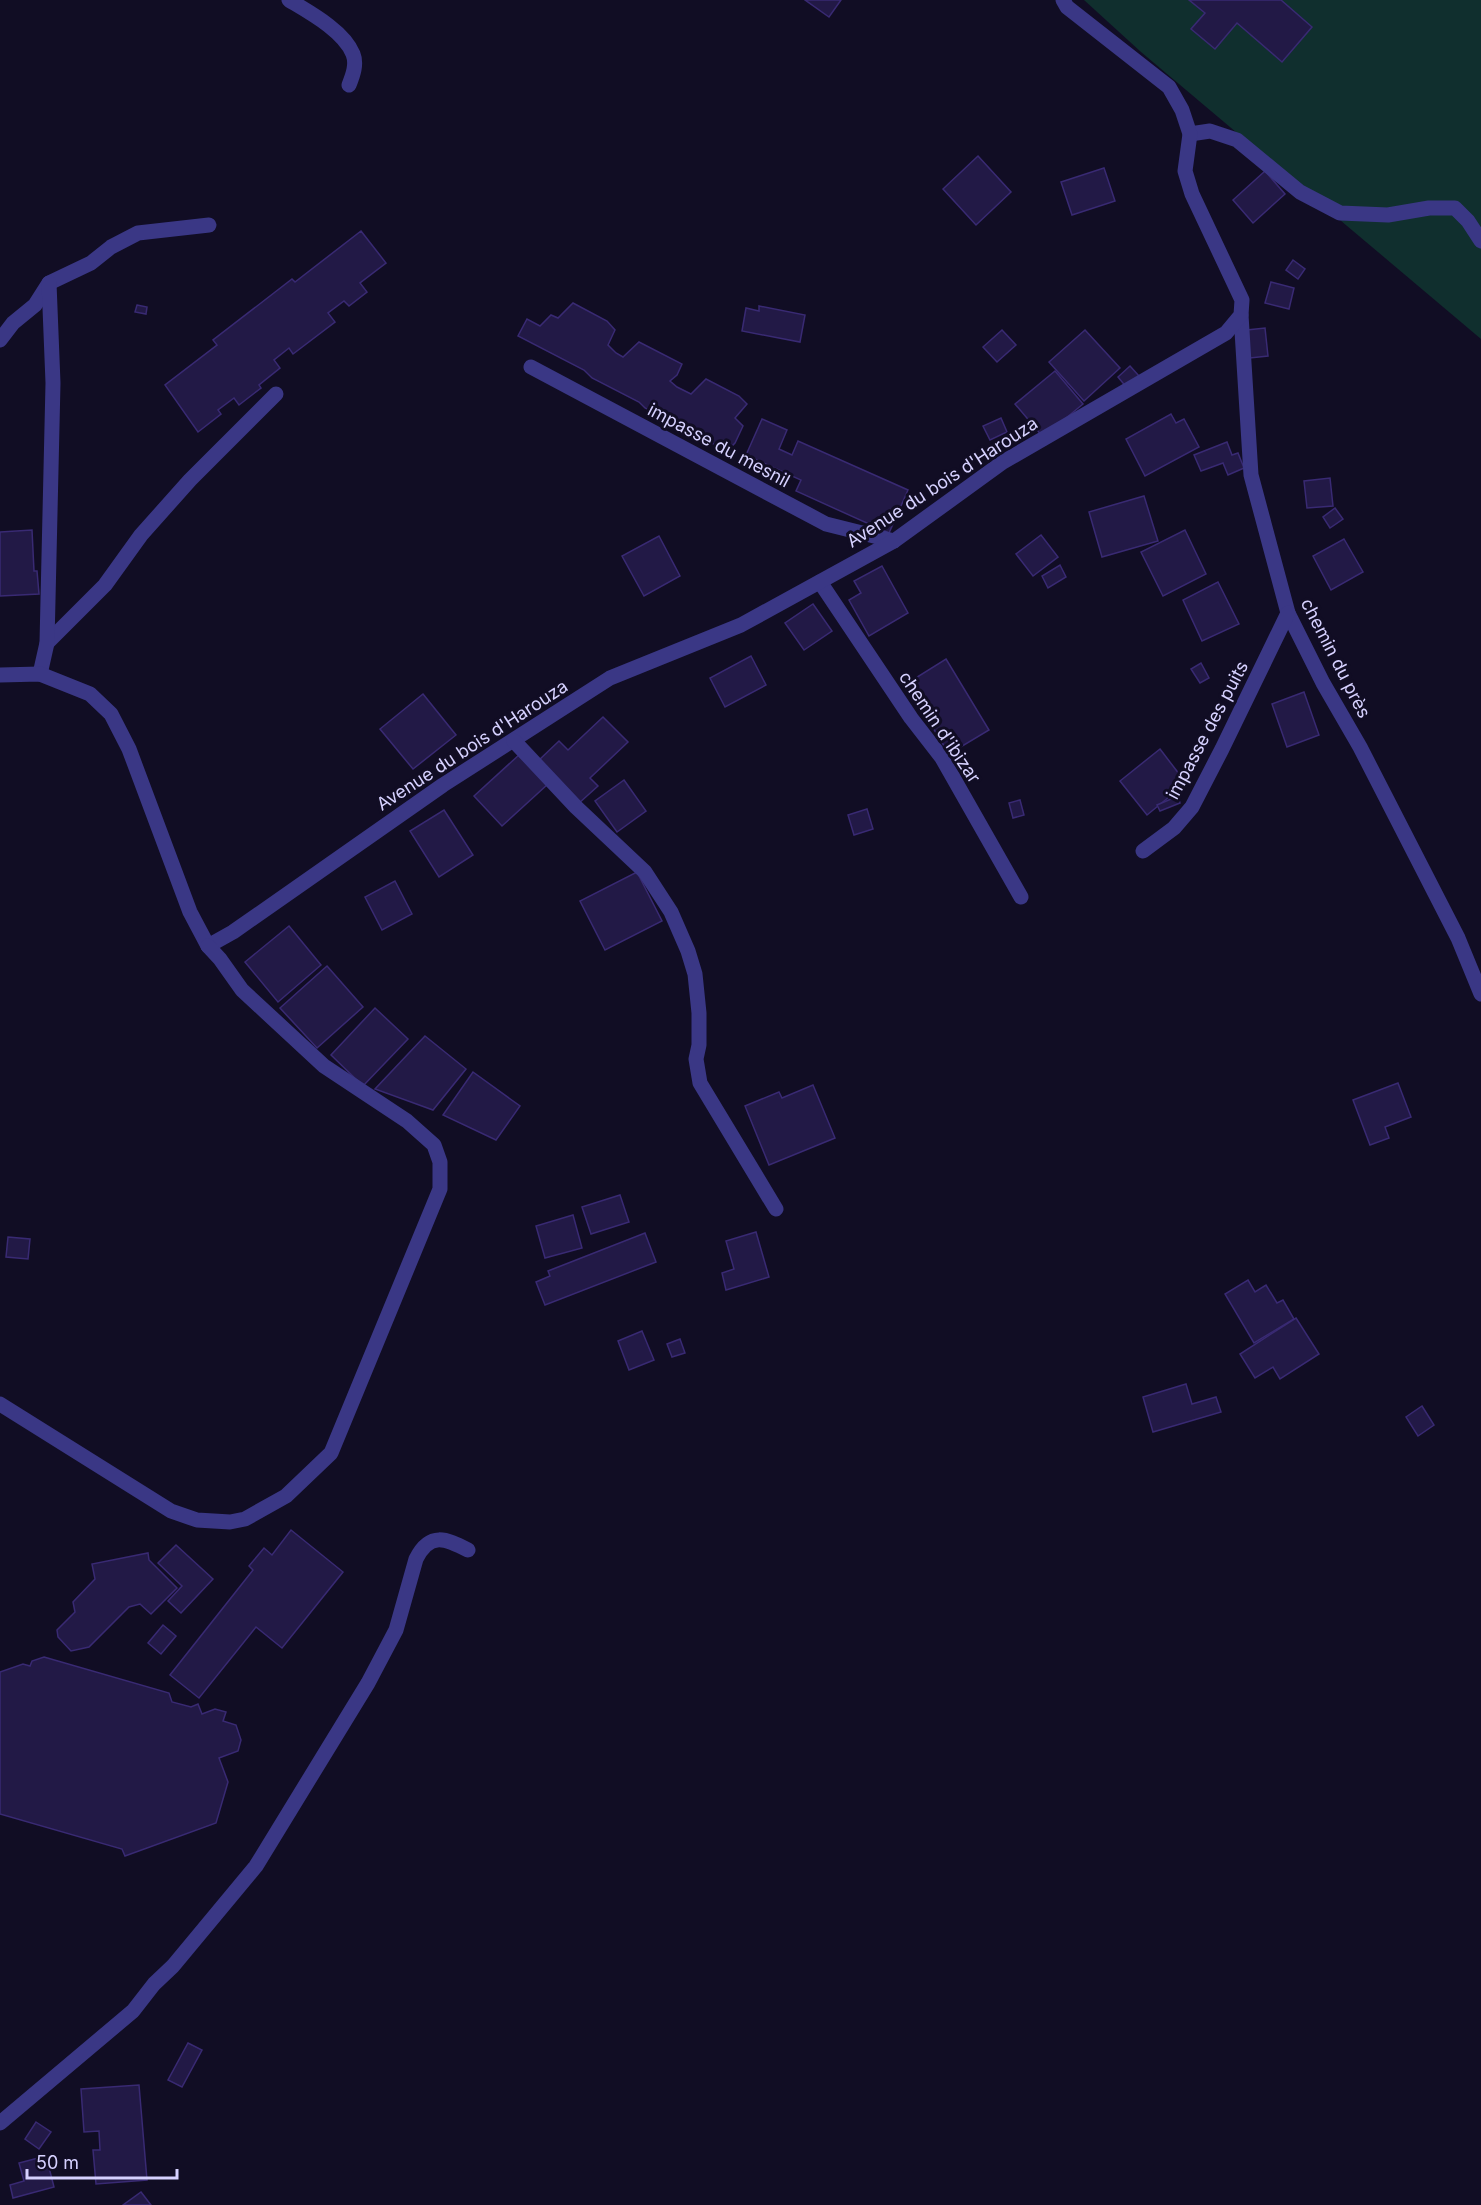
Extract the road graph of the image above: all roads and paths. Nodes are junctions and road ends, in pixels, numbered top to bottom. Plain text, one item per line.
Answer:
1 (289, 0) edge
2 (1063, 0) edge
3 (349, 85) dead end
4 (1190, 134) junction
5 (209, 225) dead end
6 (1481, 241) edge
7 (49, 283) junction
8 (1241, 315) junction
9 (0, 340) edge
10 (531, 367) dead end
11 (276, 393) dead end
12 (894, 541) junction
13 (820, 582) junction
14 (1288, 613) junction
15 (47, 643) junction
16 (40, 674) junction
17 (0, 675) edge
18 (514, 741) junction
19 (1143, 851) dead end
20 (1021, 897) dead end
21 (208, 946) junction
22 (1481, 994) edge
23 (776, 1209) dead end
24 (0, 1404) edge
25 (468, 1550) dead end
26 (0, 2123) edge

1 - 3 street
2 - 4 street
4 - 6 street
4 - 8 street, chemin du près
5 - 7 street
7 - 9 street
7 - 15 street
8 - 12 street, Avenue du bois d'Harouza
8 - 14 street, chemin du près
10 - 12 street, impasse du mesnil
11 - 15 street
12 - 13 street, Avenue du bois d'Harouza
13 - 18 street, Avenue du bois d'Harouza
13 - 20 street, chemin d'ibizar
14 - 19 street, impasse des puits
14 - 22 street, chemin du près
15 - 16 street
16 - 17 street
16 - 21 street
18 - 21 street, Avenue du bois d'Harouza
18 - 23 street
21 - 24 street
25 - 26 street

